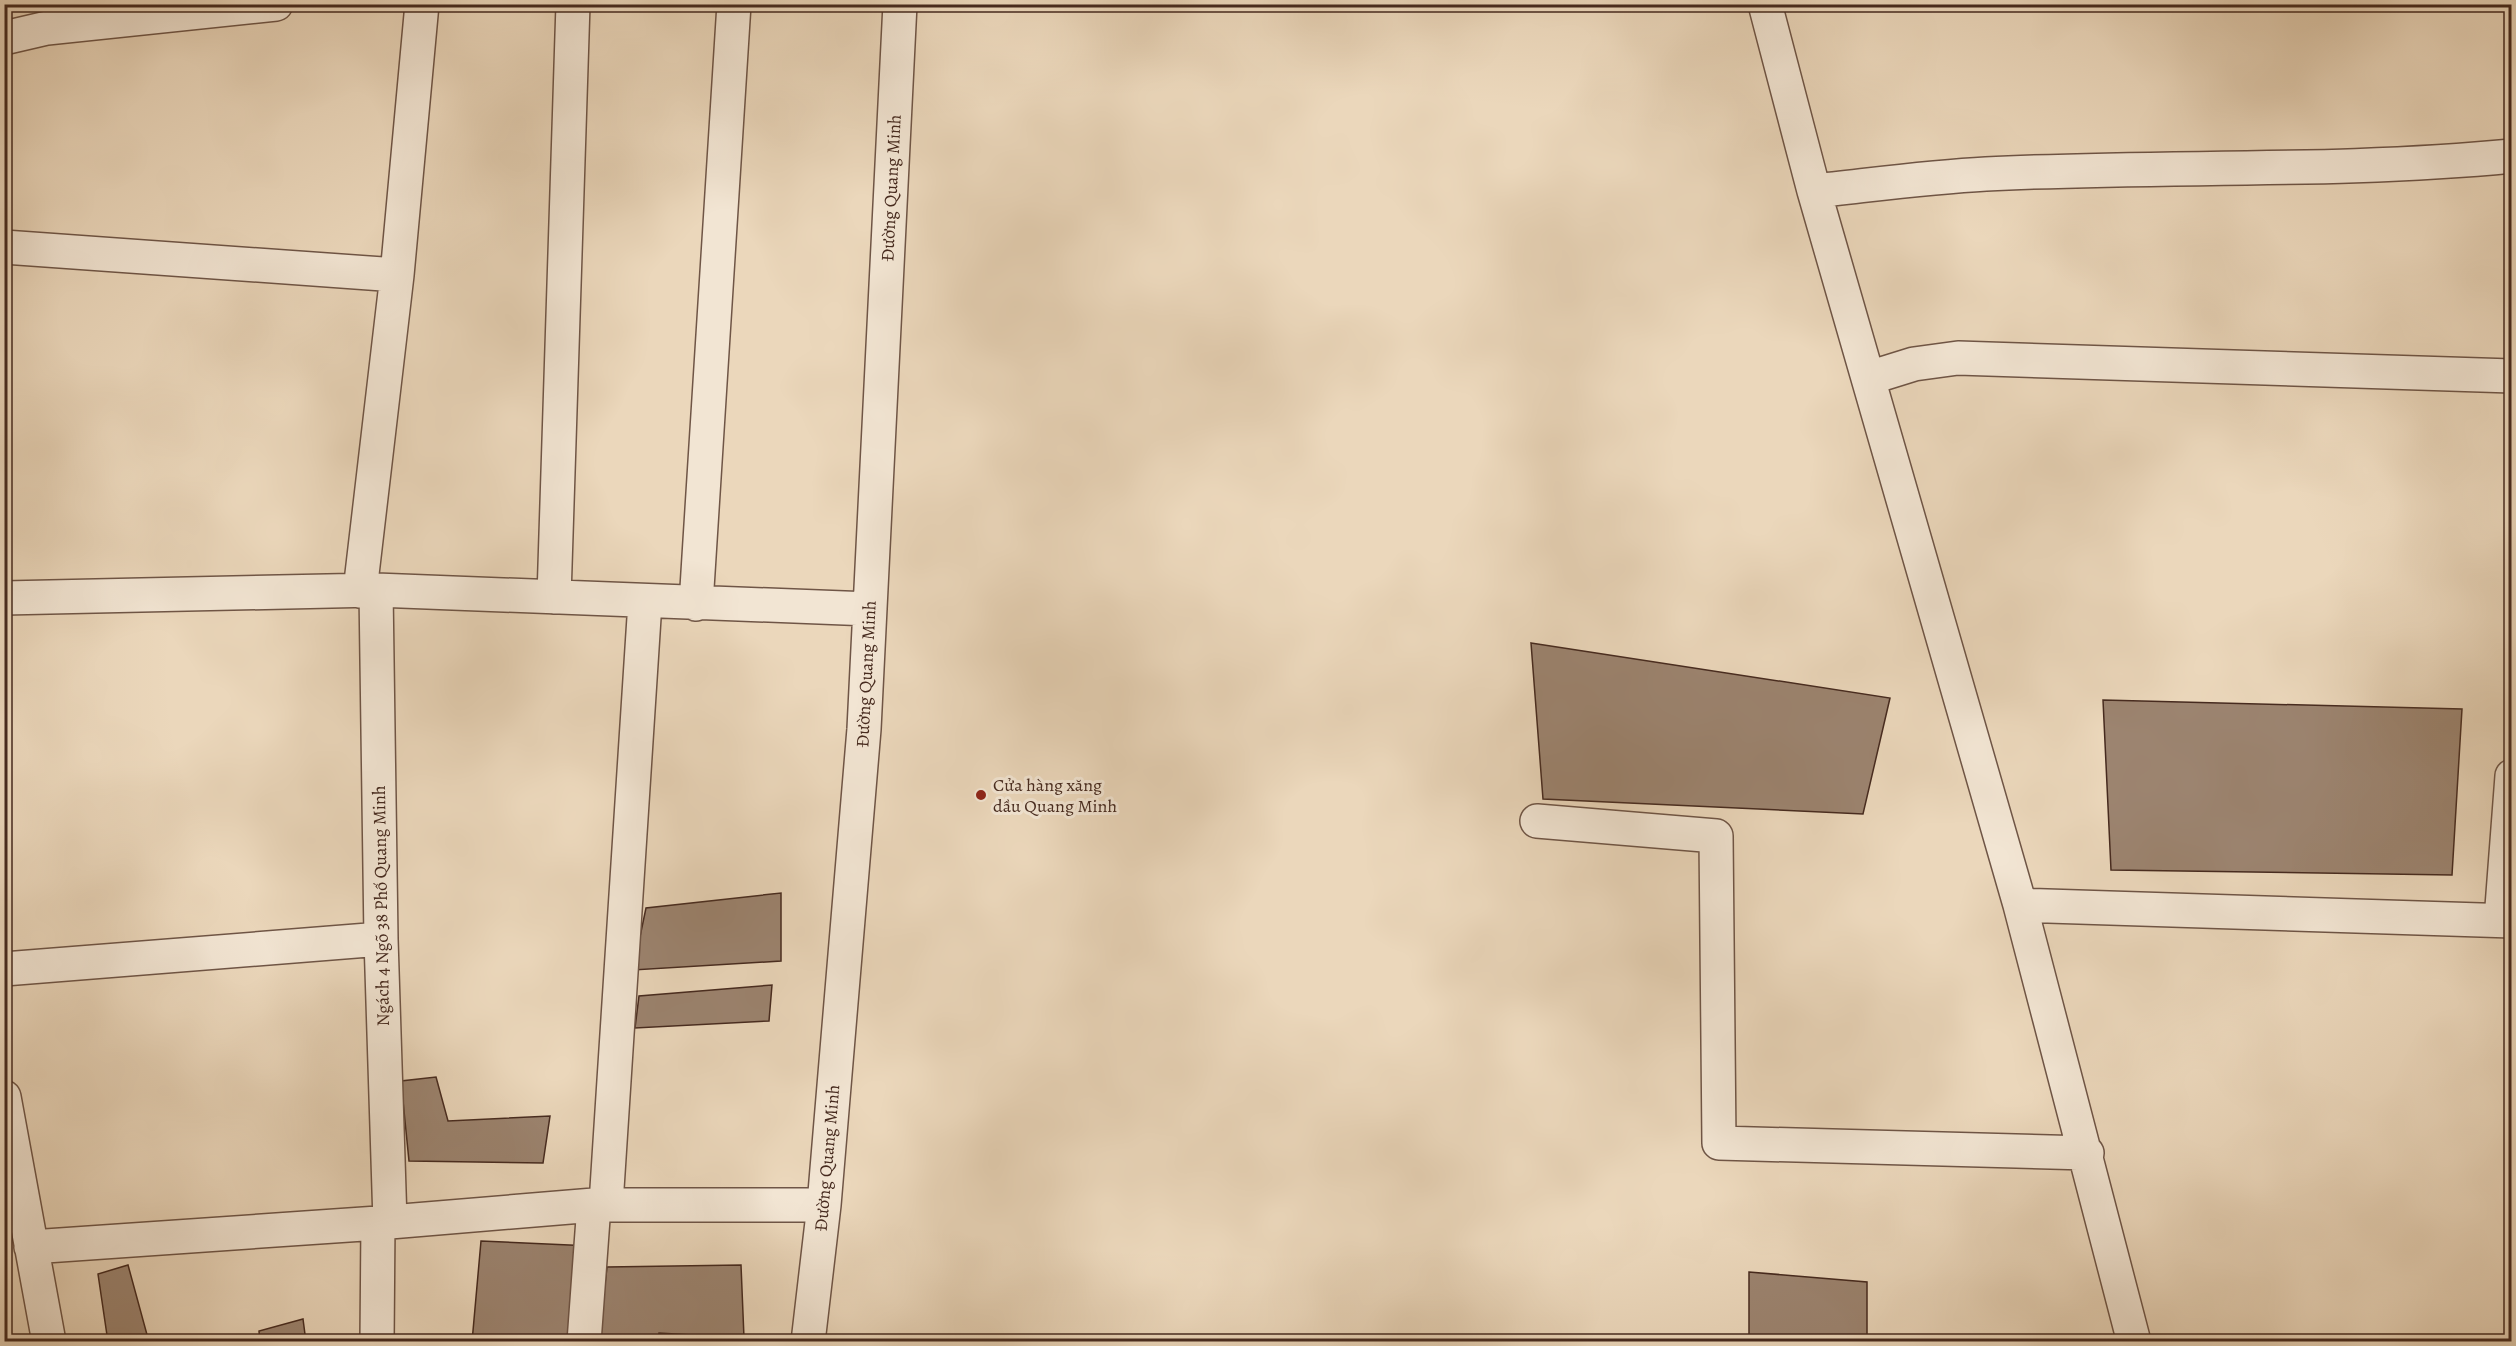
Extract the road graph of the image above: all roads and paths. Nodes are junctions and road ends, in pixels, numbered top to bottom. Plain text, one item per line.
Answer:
1 (276, 4) edge
2 (422, 4) edge
3 (573, 4) edge
4 (734, 4) edge
5 (900, 4) edge
6 (1766, 4) edge
7 (53, 16) edge
8 (4, 38) edge
9 (2511, 156) edge
10 (1814, 191) junction
11 (4, 247) edge
12 (397, 275) junction
13 (2511, 376) edge
14 (1869, 378) junction
15 (368, 591) junction
16 (554, 597) junction
17 (4, 598) edge
18 (645, 602) junction
19 (696, 604) junction
20 (870, 609) junction
21 (2511, 776) edge
22 (1537, 821) dead end
23 (2020, 905) junction
24 (2506, 920) edge
25 (381, 939) junction
26 (4, 969) edge
27 (4, 1097) edge
28 (2087, 1153) junction
29 (10, 1164) edge
30 (600, 1205) junction
31 (824, 1205) junction
32 (384, 1222) junction
33 (31, 1247) junction
34 (49, 1341) edge
35 (377, 1341) edge
36 (584, 1341) edge
37 (808, 1341) edge
38 (2134, 1341) edge

1 - 7 street
2 - 12 street, Ngách 4 Ngõ 38 Phố Quang Minh
3 - 16 street
4 - 19 street
5 - 20 street, Đường Quang Minh
6 - 10 street
7 - 8 street
9 - 10 street
10 - 14 street
11 - 12 street
12 - 15 street, Ngách 4 Ngõ 38 Phố Quang Minh
13 - 14 street
14 - 23 street
15 - 16 street
15 - 17 street
15 - 25 street, Ngách 4 Ngõ 38 Phố Quang Minh
16 - 18 street
18 - 19 street
18 - 30 street
19 - 20 street
20 - 31 street, Đường Quang Minh
21 - 24 street
22 - 28 street
23 - 24 street
23 - 28 street
25 - 26 street
25 - 32 street, Ngách 4 Ngõ 38 Phố Quang Minh
27 - 29 street
28 - 38 street
29 - 33 street
30 - 31 street
30 - 32 street
30 - 36 street
31 - 37 street, Đường Quang Minh
32 - 33 street
32 - 35 street, Ngách 4 Ngõ 38 Phố Quang Minh
33 - 34 street

